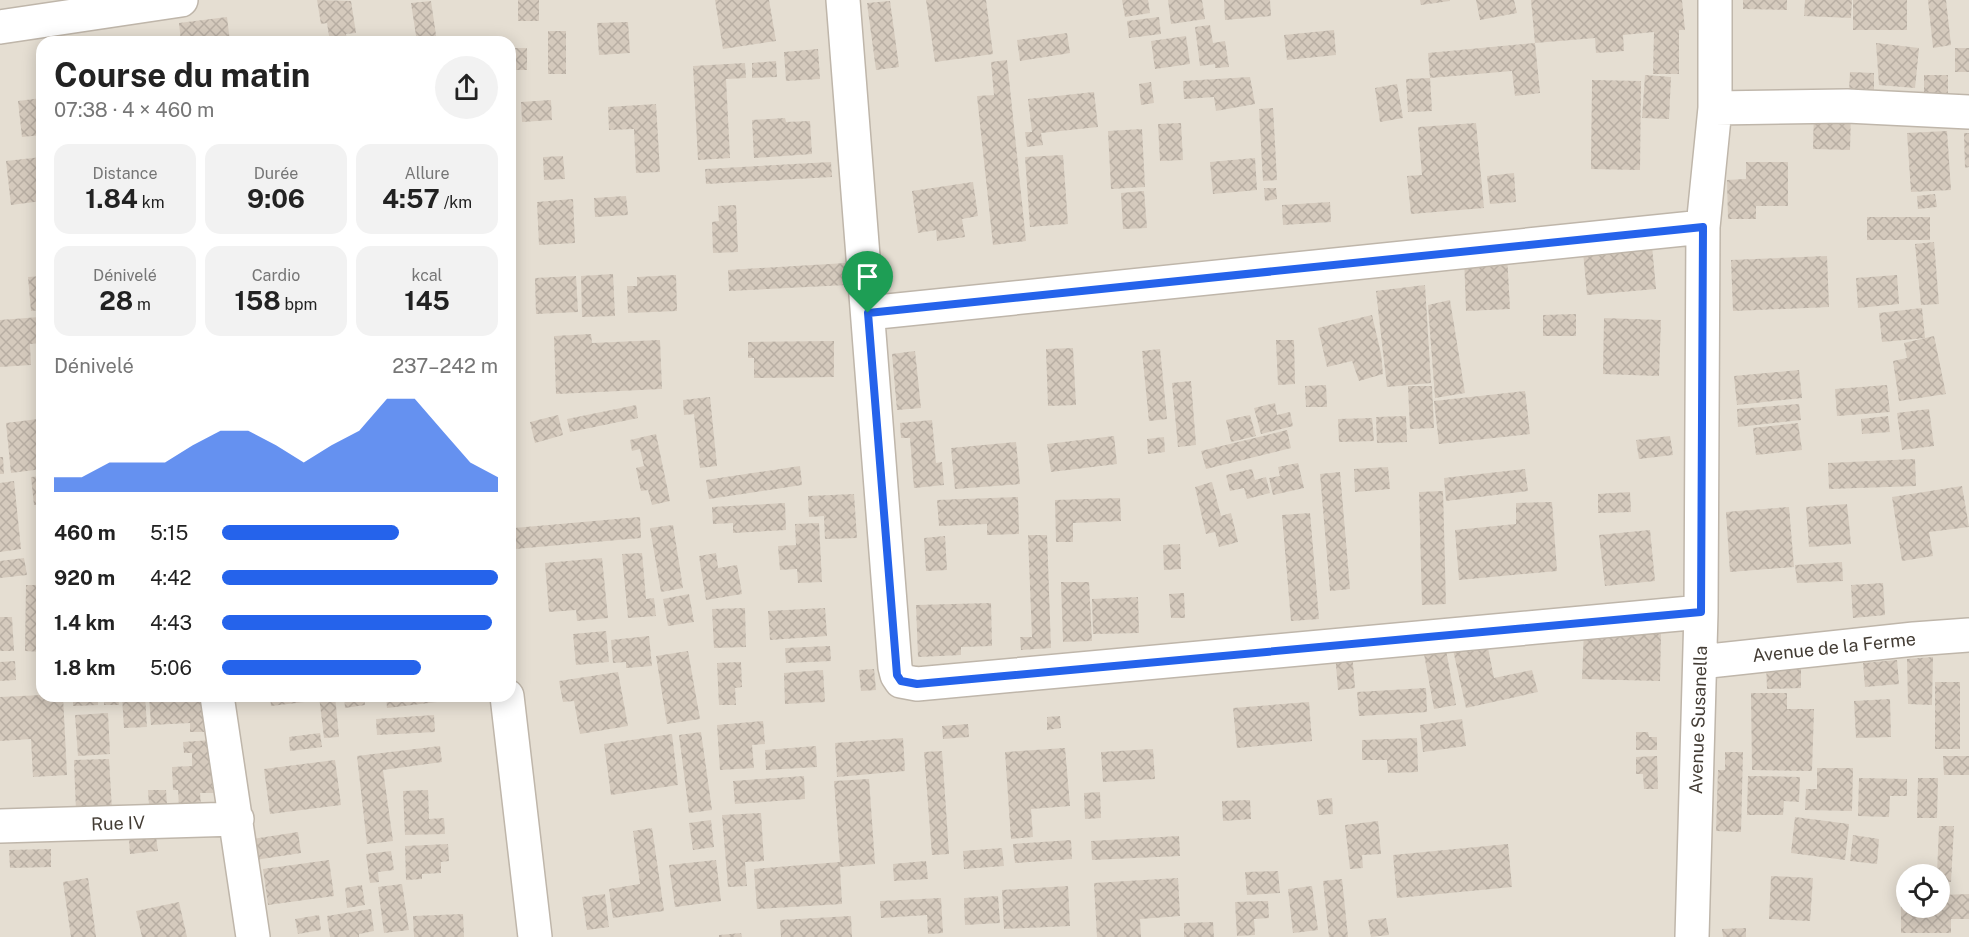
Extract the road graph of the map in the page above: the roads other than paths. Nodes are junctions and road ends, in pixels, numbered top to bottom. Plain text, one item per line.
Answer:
1 (181, 0) edge
2 (843, 0) edge
3 (1715, 0) edge
4 (0, 27) edge
5 (1715, 108) junction
6 (1969, 112) edge
7 (1703, 227) junction
8 (868, 313) junction
9 (1701, 612) junction
10 (1969, 634) edge
11 (1700, 662) junction
12 (218, 702) edge
13 (508, 702) edge
14 (237, 819) junction
15 (0, 826) edge
16 (253, 937) edge
17 (535, 937) edge
18 (1692, 937) edge

1 - 4 street
2 - 8 street
3 - 5 street, Avenue Susanella
5 - 6 street
5 - 7 street, Avenue Susanella
7 - 8 street
7 - 9 street, Avenue Susanella
8 - 9 street
9 - 11 street, Avenue Susanella
10 - 11 street, Avenue de la Ferme
11 - 18 street, Avenue Susanella
12 - 14 street
13 - 17 street
14 - 15 street, Rue IV
14 - 16 street

